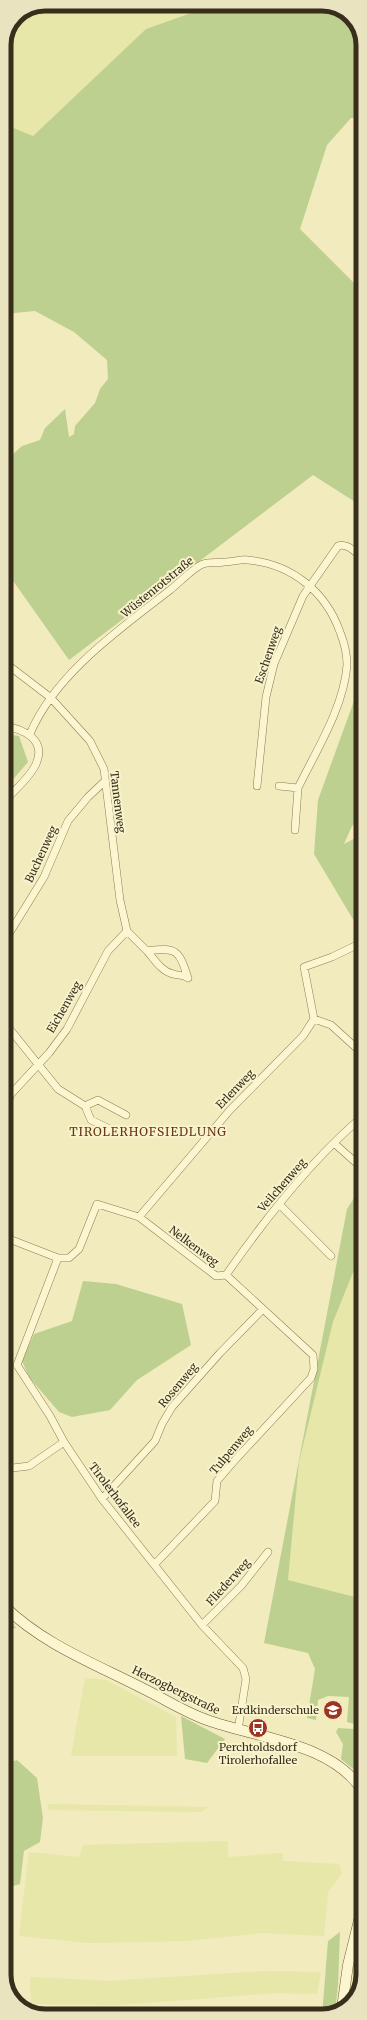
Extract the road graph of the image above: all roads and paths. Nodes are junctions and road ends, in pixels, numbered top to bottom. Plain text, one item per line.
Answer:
1 (356, 554) edge
2 (309, 584) junction
3 (11, 667) edge
4 (50, 698) junction
5 (11, 727) edge
6 (30, 734) junction
7 (105, 781) junction
8 (257, 786) dead end
9 (279, 786) dead end
10 (298, 788) junction
11 (11, 793) edge
12 (295, 830) dead end
13 (11, 931) edge
14 (127, 931) junction
15 (356, 946) edge
16 (147, 951) junction
17 (314, 1019) junction
18 (11, 1030) edge
19 (356, 1048) edge
20 (38, 1063) junction
21 (11, 1094) edge
22 (85, 1106) junction
23 (126, 1115) dead end
24 (356, 1123) edge
25 (118, 1133) dead end
26 (334, 1144) junction
27 (356, 1163) edge
28 (279, 1204) junction
29 (139, 1217) junction
30 (11, 1240) edge
31 (332, 1256) dead end
32 (58, 1258) junction
33 (226, 1275) junction
34 (263, 1309) junction
35 (314, 1369) joint
36 (64, 1442) junction
37 (11, 1468) edge
38 (102, 1499) junction
39 (268, 1552) dead end
40 (155, 1564) junction
41 (11, 1613) edge
42 (202, 1625) junction
43 (238, 1730) junction
44 (356, 1784) edge
45 (356, 1932) edge
46 (343, 2001) edge

1 - 2 street, Eschenweg
2 - 4 street, Wüstenrotstraße
2 - 8 street, Eschenweg
2 - 10 street, Wüstenrotstraße
3 - 4 street, Tannenweg
4 - 6 street, Wüstenrotstraße
4 - 7 street, Tannenweg
5 - 6 street
6 - 11 street
7 - 13 street, Buchenweg
7 - 14 street, Tannenweg
9 - 10 street
10 - 12 street, Wüstenrotstraße
14 - 16 street
14 - 20 street, Eichenweg
15 - 17 street
16 - 16 street
17 - 19 street
17 - 29 street, Erlenweg
18 - 20 street
20 - 21 street, Eichenweg
20 - 22 street
22 - 23 street
22 - 25 street
24 - 26 street, Veilchenweg
26 - 27 street
26 - 28 street, Veilchenweg
28 - 31 street
28 - 33 street, Veilchenweg
29 - 32 street, Nelkenweg
29 - 33 street, Nelkenweg
30 - 32 street
32 - 36 street, Tirolerhofallee
33 - 34 street, Nelkenweg
34 - 35 street, Nelkenweg
34 - 38 street, Rosenweg
35 - 40 street, Tulpenweg
36 - 37 street
36 - 38 street, Tirolerhofallee
38 - 40 street, Tirolerhofallee
39 - 42 street, Fliederweg
40 - 42 street, Tirolerhofallee
41 - 43 main road, Herzogbergstraße
42 - 43 street, Tirolerhofallee
43 - 44 main road, Herzogbergstraße
45 - 46 main road

